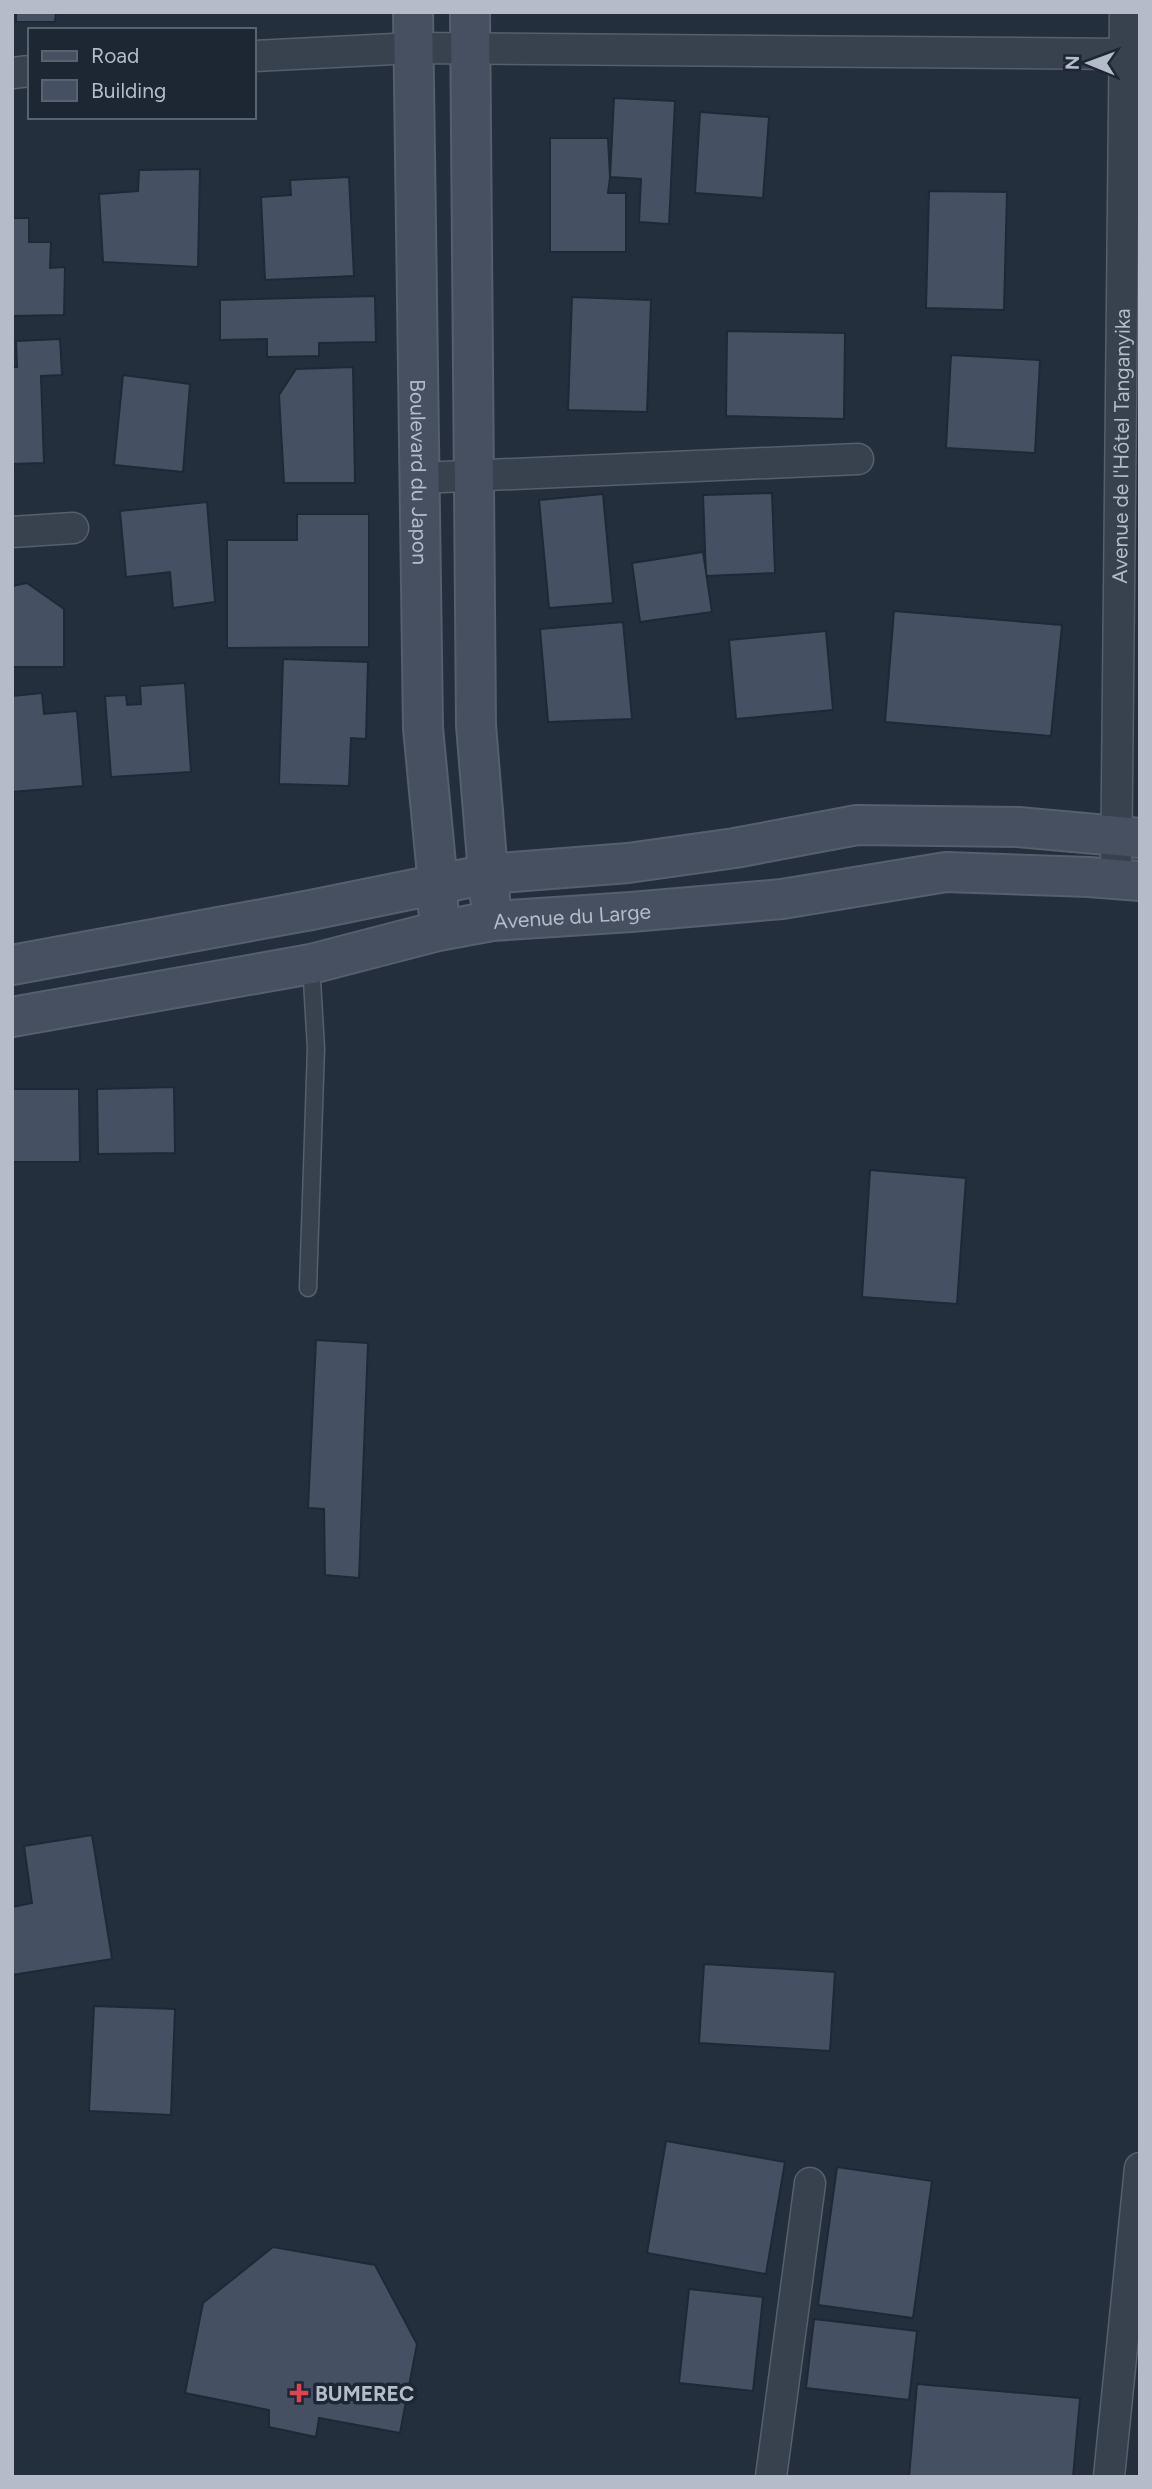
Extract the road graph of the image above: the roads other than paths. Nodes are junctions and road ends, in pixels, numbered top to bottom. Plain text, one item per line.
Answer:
1 (1125, 12) edge
2 (414, 30) edge
3 (470, 30) edge
4 (1125, 54) junction
5 (256, 56) edge
6 (1130, 413) edge
7 (858, 459) dead end
8 (474, 475) junction
9 (420, 478) junction
10 (73, 528) dead end
11 (12, 532) edge
12 (1128, 837) edge
13 (488, 874) junction
14 (1128, 881) edge
15 (438, 885) junction
16 (492, 921) junction
17 (438, 930) junction
18 (311, 964) junction
19 (12, 965) edge
20 (12, 1017) edge
21 (308, 1288) dead end
22 (1140, 2168) edge
23 (810, 2183) dead end
24 (771, 2477) edge
25 (1109, 2477) edge

1 - 4 street, Avenue de l'Hôtel Tanganyika
2 - 3 street
2 - 5 street
2 - 9 main road, Boulevard du Japon
3 - 4 street
3 - 8 main road
4 - 6 street, Avenue de l'Hôtel Tanganyika
6 - 12 street, Avenue de l'Hôtel Tanganyika
7 - 8 street
8 - 9 street
8 - 13 main road
9 - 15 main road, Boulevard du Japon
10 - 11 street
12 - 13 main road
12 - 14 street, Avenue de l'Hôtel Tanganyika
13 - 15 main road
13 - 16 main road
14 - 16 main road, Avenue du Large
15 - 17 main road, Boulevard du Japon
15 - 19 main road
16 - 17 main road, Avenue du Large
17 - 18 main road, Avenue du Large
18 - 20 main road, Avenue du Large
18 - 21 lane
22 - 25 street
23 - 24 street

